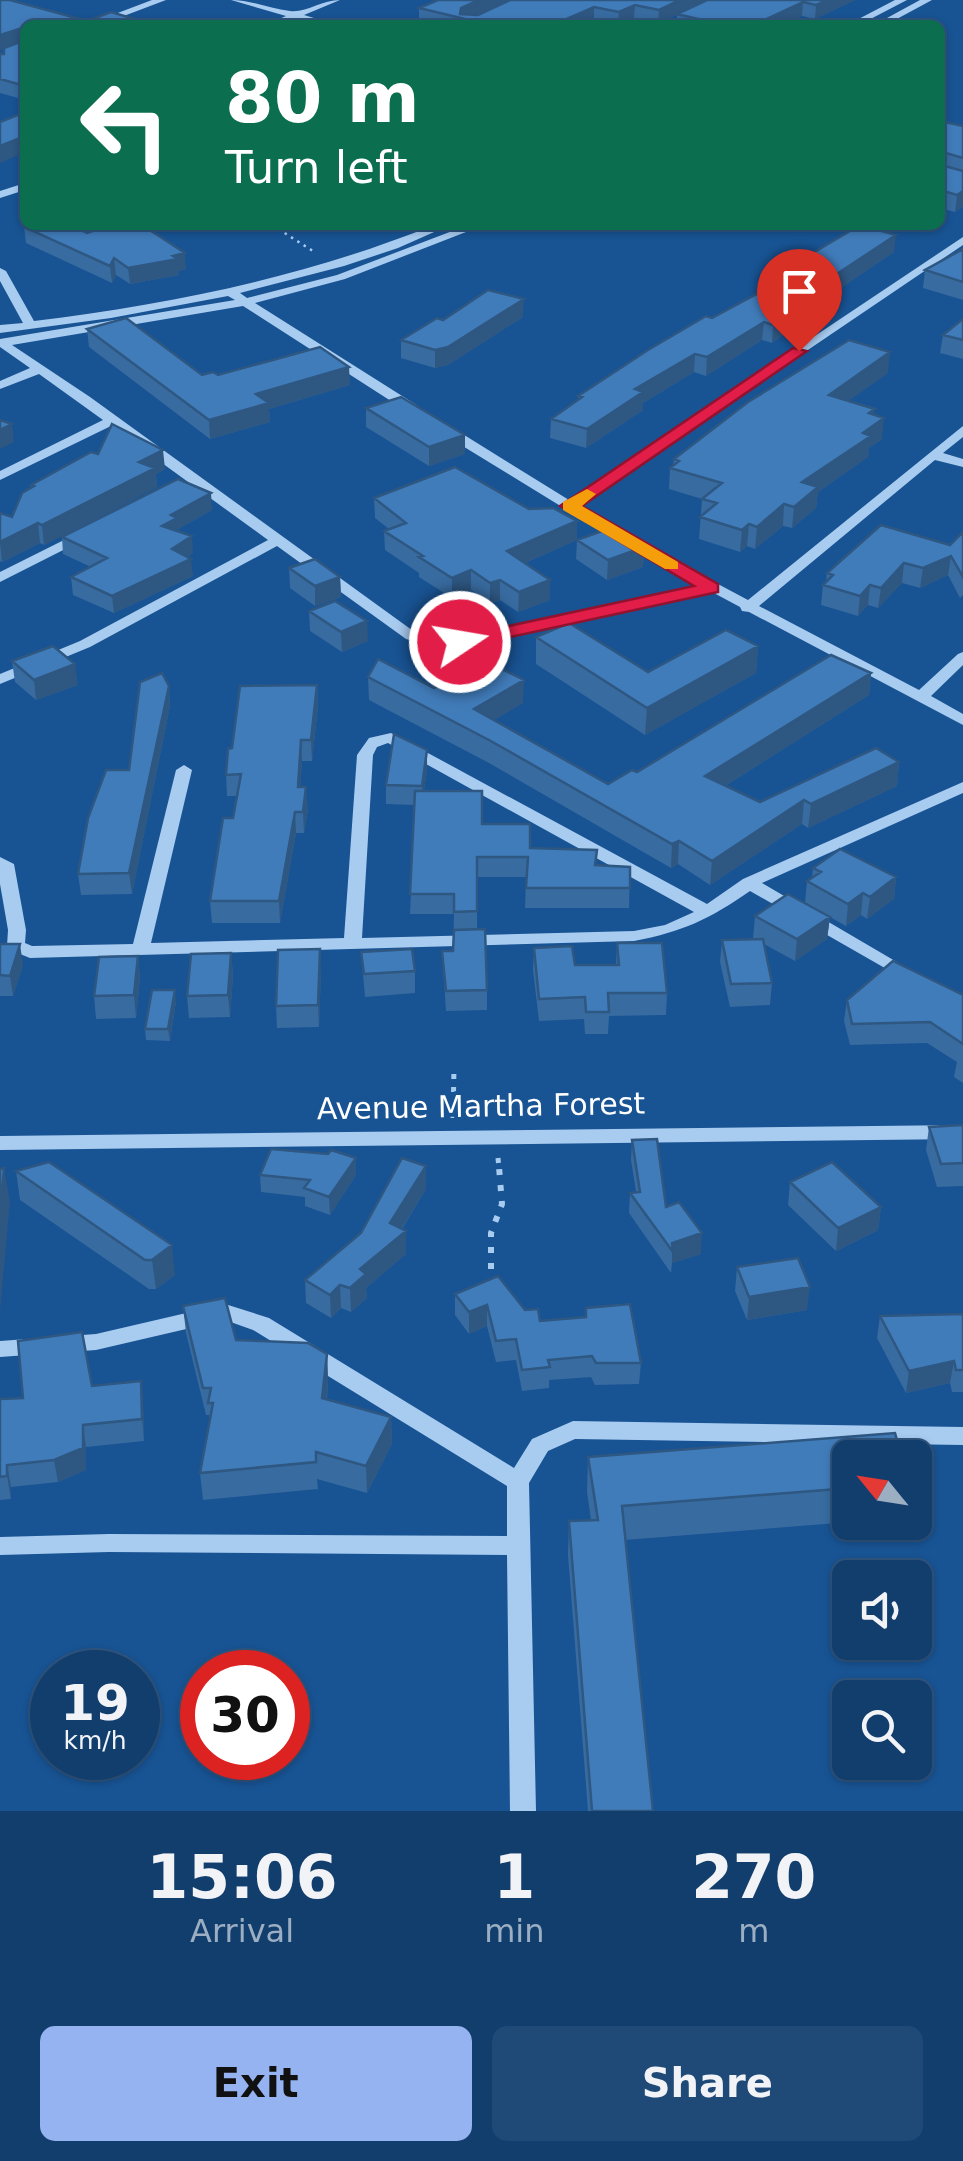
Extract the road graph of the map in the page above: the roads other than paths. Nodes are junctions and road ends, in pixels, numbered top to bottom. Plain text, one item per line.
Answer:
1 (160, 0) edge
2 (236, 0) edge
3 (335, 0) edge
4 (721, 0) edge
5 (902, 0) edge
6 (927, 0) edge
7 (295, 16) junction
8 (104, 20) edge
9 (284, 20) edge
10 (311, 20) edge
11 (678, 20) edge
12 (862, 20) edge
13 (888, 20) edge
14 (430, 230) edge
15 (465, 230) edge
16 (963, 240) edge
17 (0, 271) edge
18 (228, 292) junction
19 (241, 303) junction
20 (31, 326) junction
21 (1, 338) edge
22 (37, 370) junction
23 (0, 385) edge
24 (422, 415) edge
25 (112, 421) junction
26 (438, 425) edge
27 (963, 430) edge
28 (933, 454) junction
29 (963, 463) edge
30 (0, 476) edge
31 (194, 478) junction
32 (179, 486) edge
33 (569, 506) junction
34 (104, 524) edge
35 (277, 541) junction
36 (0, 578) edge
37 (712, 588) junction
38 (747, 608) junction
39 (963, 657) edge
40 (0, 680) edge
41 (920, 698) junction
42 (963, 720) edge
43 (184, 770) dead end
44 (963, 787) edge
45 (0, 862) edge
46 (750, 884) junction
47 (708, 912) junction
48 (353, 941) junction
49 (141, 948) junction
50 (930, 986) edge
51 (963, 1132) edge
52 (0, 1143) edge
53 (0, 1349) edge
54 (963, 1436) edge
55 (518, 1482) junction
56 (0, 1546) edge
57 (518, 1546) junction
58 (523, 1811) edge

1 - 8 street
2 - 7 street
3 - 7 street
4 - 11 street
5 - 12 street
6 - 13 street
7 - 9 street
7 - 10 street
14 - 18 street
15 - 19 street
16 - 33 street
17 - 20 street
18 - 19 street
18 - 20 street
19 - 21 street
19 - 24 street
20 - 21 street
21 - 22 street
22 - 23 street
22 - 25 street
25 - 30 street
25 - 31 street
26 - 33 street
27 - 28 street
28 - 29 street
28 - 38 street
31 - 32 street
31 - 35 street
33 - 37 street
34 - 36 street
35 - 37 street
35 - 40 street
37 - 38 street
38 - 41 street
39 - 41 street
41 - 42 street
43 - 49 street
44 - 46 street
45 - 49 street
46 - 47 street
46 - 50 street
47 - 48 street
47 - 48 street
48 - 49 street
51 - 52 street, Avenue Martha Forest
53 - 55 street
54 - 55 street
55 - 57 street
56 - 57 street
57 - 58 street

